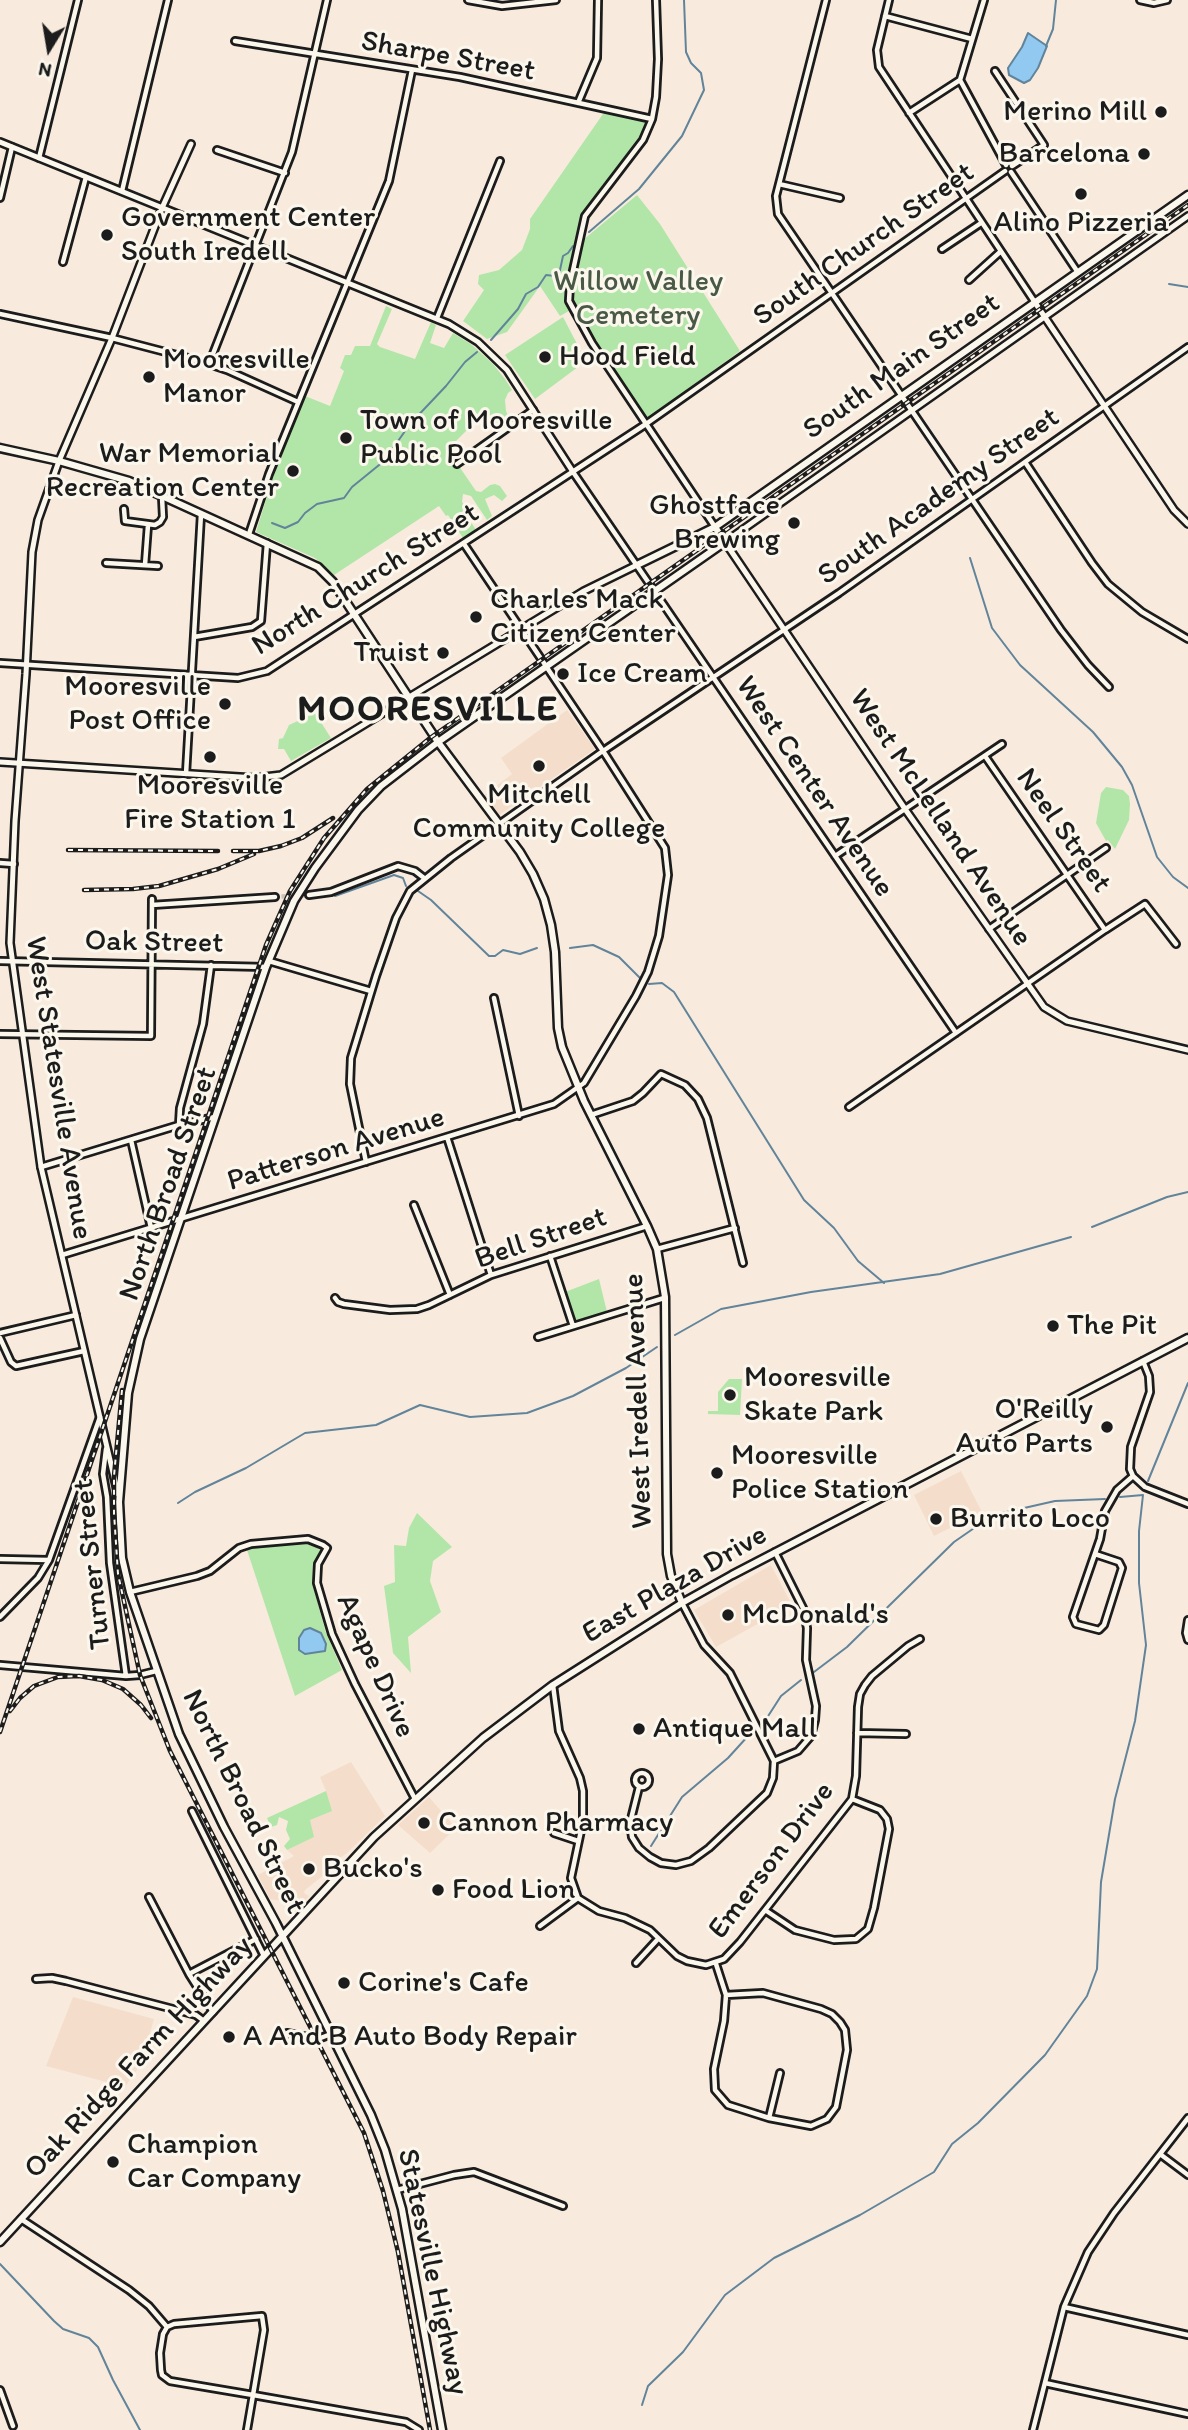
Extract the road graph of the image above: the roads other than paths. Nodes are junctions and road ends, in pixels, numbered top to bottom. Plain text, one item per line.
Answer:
1 (78, 0) edge
2 (168, 0) edge
3 (327, 0) edge
4 (468, 0) edge
5 (556, 0) edge
6 (598, 0) edge
7 (656, 0) edge
8 (826, 0) edge
9 (889, 0) edge
10 (984, 0) edge
11 (1167, 0) edge
12 (1141, 1) edge
13 (885, 16) junction
14 (972, 38) junction
15 (235, 41) dead end
16 (315, 54) junction
17 (412, 70) junction
18 (995, 71) dead end
19 (960, 80) junction
20 (578, 103) junction
21 (909, 113) junction
22 (652, 119) junction
23 (0, 142) edge
24 (191, 144) dead end
25 (12, 147) junction
26 (217, 150) dead end
27 (39, 158) junction
28 (500, 161) dead end
29 (1009, 169) junction
30 (285, 173) junction
31 (86, 177) junction
32 (779, 184) junction
33 (122, 191) junction
34 (1188, 195) edge
35 (0, 198) edge
36 (840, 198) dead end
37 (965, 199) junction
38 (162, 208) junction
39 (1188, 216) edge
40 (981, 223) junction
41 (254, 245) junction
42 (942, 248) dead end
43 (1000, 252) junction
44 (63, 262) dead end
45 (1077, 271) junction
46 (969, 280) dead end
47 (347, 282) junction
48 (832, 294) junction
49 (1034, 301) junction
50 (0, 314) edge
51 (1044, 317) junction
52 (437, 318) junction
53 (112, 338) junction
54 (1188, 347) edge
55 (209, 364) junction
56 (902, 394) junction
57 (298, 402) junction
58 (1104, 406) junction
59 (912, 409) junction
60 (533, 410) junction
61 (646, 424) junction
62 (0, 448) edge
63 (59, 461) junction
64 (1025, 462) junction
65 (457, 464) dead end
66 (573, 472) junction
67 (162, 496) junction
68 (973, 499) junction
69 (124, 509) dead end
70 (201, 513) junction
71 (148, 524) junction
72 (1188, 524) edge
73 (715, 527) junction
74 (248, 534) junction
75 (267, 542) junction
76 (725, 542) junction
77 (464, 544) junction
78 (106, 563) dead end
79 (145, 565) junction
80 (637, 565) junction
81 (159, 566) dead end
82 (654, 591) junction
83 (354, 615) junction
84 (521, 629) junction
85 (784, 631) junction
86 (194, 637) junction
87 (1188, 639) edge
88 (0, 663) edge
89 (27, 665) junction
90 (546, 666) junction
91 (192, 675) junction
92 (713, 678) junction
93 (1109, 687) dead end
94 (408, 697) junction
95 (438, 742) junction
96 (1002, 744) dead end
97 (603, 751) junction
98 (985, 755) junction
99 (0, 762) edge
100 (20, 763) junction
101 (186, 774) junction
102 (905, 809) junction
103 (498, 824) junction
104 (1106, 848) dead end
105 (835, 856) junction
106 (0, 863) edge
107 (14, 864) junction
108 (1068, 874) junction
109 (424, 878) junction
110 (309, 895) tunnel mouth
111 (275, 897) tunnel mouth
112 (988, 929) junction
113 (1105, 930) junction
114 (1176, 944) dead end
115 (0, 961) edge
116 (12, 962) junction
117 (151, 963) junction
118 (267, 964) junction
119 (211, 965) junction
120 (1026, 984) junction
121 (371, 991) junction
122 (494, 998) dead end
123 (956, 1033) junction
124 (0, 1034) edge
125 (22, 1034) junction
126 (1188, 1050) edge
127 (578, 1089) junction
128 (849, 1107) dead end
129 (591, 1115) junction
130 (519, 1116) junction
131 (215, 1117) junction
132 (179, 1125) junction
133 (447, 1137) junction
134 (131, 1140) junction
135 (366, 1162) junction
136 (41, 1167) junction
137 (414, 1205) dead end
138 (181, 1219) junction
139 (647, 1226) junction
140 (151, 1228) junction
141 (735, 1228) junction
142 (657, 1249) junction
143 (62, 1255) junction
144 (550, 1256) junction
145 (743, 1263) dead end
146 (491, 1275) junction
147 (450, 1295) junction
148 (665, 1297) junction
149 (335, 1298) dead end
150 (76, 1315) junction
151 (573, 1326) junction
152 (0, 1335) edge
153 (538, 1337) dead end
154 (1188, 1338) edge
155 (84, 1351) junction
156 (1143, 1361) junction
157 (100, 1416) junction
158 (106, 1448) junction
159 (1133, 1476) junction
160 (119, 1497) junction
161 (1188, 1504) edge
162 (775, 1552) junction
163 (1095, 1554) junction
164 (0, 1559) edge
165 (49, 1560) junction
166 (130, 1592) junction
167 (682, 1603) junction
168 (0, 1617) edge
169 (1188, 1620) edge
170 (920, 1639) dead end
171 (1188, 1640) edge
172 (0, 1665) edge
173 (156, 1671) junction
174 (126, 1676) junction
175 (553, 1685) junction
176 (857, 1733) junction
177 (906, 1734) dead end
178 (774, 1761) junction
179 (639, 1787) dead end
180 (415, 1799) junction
181 (852, 1799) junction
182 (192, 1811) dead end
183 (554, 1833) dead end
184 (579, 1840) junction
185 (149, 1897) dead end
186 (578, 1898) junction
187 (765, 1910) junction
188 (540, 1926) dead end
189 (282, 1936) junction
190 (256, 1939) junction
191 (658, 1939) junction
192 (264, 1956) junction
193 (636, 1963) dead end
194 (716, 1964) junction
195 (188, 1974) junction
196 (36, 1979) dead end
197 (726, 1995) junction
198 (213, 2012) junction
199 (204, 2021) junction
200 (287, 2033) dead end
201 (331, 2034) junction
202 (780, 2074) dead end
203 (769, 2118) junction
204 (1188, 2118) edge
205 (1160, 2154) junction
206 (1188, 2175) edge
207 (397, 2190) junction
208 (562, 2206) dead end
209 (21, 2219) junction
210 (0, 2242) edge
211 (1064, 2307) junction
212 (167, 2327) junction
213 (1188, 2335) edge
214 (1045, 2383) junction
215 (0, 2390) edge
216 (253, 2395) junction
217 (1188, 2414) edge
218 (13, 2426) dead end
219 (247, 2430) edge
220 (419, 2430) edge
221 (442, 2430) edge
222 (1033, 2430) edge

1 - 27 street
2 - 33 street
3 - 16 street
4 - 5 street
6 - 20 street
7 - 22 street
8 - 32 street
9 - 13 street
10 - 14 street
11 - 12 street
13 - 14 street
13 - 21 street
14 - 19 street
15 - 16 street, Sharpe Street
16 - 17 street, Sharpe Street
16 - 30 street
17 - 20 street, Sharpe Street
17 - 47 street
18 - 29 street, South Church Street
19 - 21 street
19 - 29 street
20 - 22 street, Sharpe Street
21 - 37 street
22 - 61 street
23 - 25 street
24 - 38 street, West Statesville Avenue
25 - 27 street
25 - 35 street
26 - 30 street
27 - 31 street
28 - 52 street
29 - 37 street, South Church Street
29 - 45 street
30 - 41 street
31 - 33 street
31 - 44 street
32 - 36 street
32 - 48 street
33 - 38 street
34 - 45 main road, South Main Street
37 - 40 street
37 - 48 street, South Church Street
38 - 41 street
38 - 53 street, West Statesville Avenue
39 - 51 street
40 - 42 street
40 - 43 street
41 - 47 street
41 - 55 street
43 - 46 street
43 - 49 street
45 - 49 main road, South Main Street
47 - 52 street
47 - 57 street
48 - 56 street
48 - 61 street, South Church Street
49 - 51 street
49 - 56 main road, South Main Street
50 - 53 street
51 - 58 street
51 - 59 street
52 - 60 street
53 - 55 street
53 - 63 street, West Statesville Avenue
54 - 58 street, South Academy Street
55 - 57 street
56 - 59 street
56 - 73 main road, South Main Street
57 - 74 street
58 - 64 street, South Academy Street
58 - 72 street
59 - 68 street
59 - 76 street
60 - 65 street
60 - 66 street
61 - 66 street, South Church Street
61 - 73 street
62 - 63 main road, West Iredell Avenue
63 - 67 main road, West Iredell Avenue
63 - 89 street, West Statesville Avenue
64 - 68 street, South Academy Street
64 - 87 street
66 - 77 street, North Church Street
66 - 80 street, West Center Avenue
67 - 70 main road, West Iredell Avenue
67 - 71 street
68 - 85 street, South Academy Street
68 - 93 street
69 - 71 street
70 - 74 main road, West Iredell Avenue
70 - 86 street
71 - 79 street
73 - 76 main road, West McLelland Avenue
73 - 80 main road, South Main Street
74 - 75 main road, West Iredell Avenue
75 - 83 main road, West Iredell Avenue
75 - 86 street
76 - 82 main road, North Broad Street
76 - 85 street, West McLelland Avenue
77 - 83 street, North Church Street
77 - 84 street
78 - 79 street
79 - 81 street
80 - 82 street, West Center Avenue
80 - 84 street
82 - 90 main road, North Broad Street
82 - 92 street, West Center Avenue
83 - 91 street, North Church Street
83 - 94 main road, West Iredell Avenue
84 - 90 street
84 - 94 street
85 - 92 street, South Academy Street
85 - 102 street, West McLelland Avenue
86 - 91 street
88 - 89 street, North Church Street
89 - 91 street, North Church Street
89 - 100 street, West Statesville Avenue
90 - 95 main road, North Broad Street
90 - 97 street
91 - 101 street
92 - 97 street, South Academy Street
92 - 105 street, West Center Avenue
94 - 95 main road, West Iredell Avenue
94 - 101 street
95 - 103 main road, West Iredell Avenue
95 - 118 main road, North Broad Street
96 - 98 street
97 - 103 street, South Academy Street
97 - 127 street
98 - 102 street
98 - 108 street, Neel Street
99 - 100 street
100 - 101 street
100 - 107 street, West Statesville Avenue
102 - 105 street
102 - 112 street, West McLelland Avenue
103 - 109 street, South Academy Street
103 - 127 main road, West Iredell Avenue
104 - 108 street
105 - 123 street, West Center Avenue
106 - 107 street
107 - 116 street, West Statesville Avenue
108 - 112 street
108 - 113 street, Neel Street
109 - 110 street
109 - 121 street, South Academy Street
111 - 117 street
112 - 120 street, West McLelland Avenue
113 - 114 street
113 - 120 street
115 - 116 street, Oak Street
116 - 117 street, Oak Street
116 - 125 street, West Statesville Avenue
117 - 119 street, Oak Street
117 - 125 street
118 - 119 street, Oak Street
118 - 121 street, Oak Street
118 - 131 main road, North Broad Street
119 - 132 street
120 - 123 street
120 - 126 street, West McLelland Avenue
121 - 135 street, South Academy Street
122 - 130 street
123 - 128 street
124 - 125 street
125 - 136 street, West Statesville Avenue
127 - 129 main road, West Iredell Avenue
127 - 130 street, Patterson Avenue
129 - 139 main road, West Iredell Avenue
129 - 141 street
130 - 133 street, Patterson Avenue
131 - 132 street
131 - 138 main road, North Broad Street
132 - 134 street
133 - 135 street, Patterson Avenue
133 - 146 street
134 - 136 street
134 - 140 street
135 - 138 street, Patterson Avenue
136 - 143 street, West Statesville Avenue
137 - 147 street, Bell Street
138 - 140 street, Patterson Avenue
138 - 160 main road, North Broad Street
139 - 142 main road, West Iredell Avenue
139 - 144 street, Bell Street
140 - 143 street, Patterson Avenue
141 - 142 street
141 - 145 street
142 - 148 main road, West Iredell Avenue
143 - 150 street, West Statesville Avenue
144 - 146 street, Bell Street
144 - 151 street
146 - 147 street, Bell Street
147 - 149 street, Bell Street
148 - 151 street
148 - 167 main road, West Iredell Avenue
150 - 152 street
150 - 155 street, West Statesville Avenue
151 - 153 street
152 - 155 street
154 - 156 main road, East Plaza Drive
155 - 157 street, West Statesville Avenue
156 - 159 street
156 - 162 main road, East Plaza Drive
157 - 158 street, West Statesville Avenue
157 - 165 street
158 - 160 street, West Statesville Avenue
158 - 174 street, Turner Street
159 - 161 street
159 - 163 street
160 - 166 main road, North Broad Street
162 - 167 main road, East Plaza Drive
162 - 178 street
163 - 163 street
164 - 165 street
165 - 168 street
166 - 173 main road, North Broad Street
166 - 180 street, Agape Drive
167 - 175 main road, East Plaza Drive
167 - 178 street, West Iredell Avenue
169 - 171 street
170 - 176 street, Emerson Drive
172 - 174 street
173 - 174 street
173 - 189 main road, North Broad Street
175 - 180 main road, East Plaza Drive
175 - 184 street
176 - 177 street
176 - 181 street, Emerson Drive
178 - 179 street
180 - 189 main road, East Plaza Drive
181 - 187 street, Emerson Drive
181 - 187 street
182 - 190 street
183 - 184 street
184 - 186 street
185 - 195 street
186 - 188 street
186 - 191 street, Emerson Drive
187 - 194 street, Emerson Drive
189 - 192 main road, Oak Ridge Farm Highway
189 - 201 main road, Statesville Highway
190 - 192 street
190 - 195 street
191 - 193 street
191 - 194 street, Emerson Drive
192 - 198 main road, Oak Ridge Farm Highway
194 - 197 street
195 - 198 street
196 - 199 street
197 - 203 street
197 - 203 street
198 - 199 main road, Oak Ridge Farm Highway
199 - 209 main road, Oak Ridge Farm Highway
200 - 201 street
201 - 207 main road, Statesville Highway
202 - 203 street
204 - 205 street
205 - 206 street
205 - 211 street
207 - 208 street
207 - 221 main road, Statesville Highway
209 - 210 main road, Oak Ridge Farm Highway
209 - 212 street
211 - 213 street
211 - 214 street
212 - 216 street
212 - 216 street
214 - 217 street
214 - 222 street
215 - 218 street
216 - 219 street
216 - 220 street

